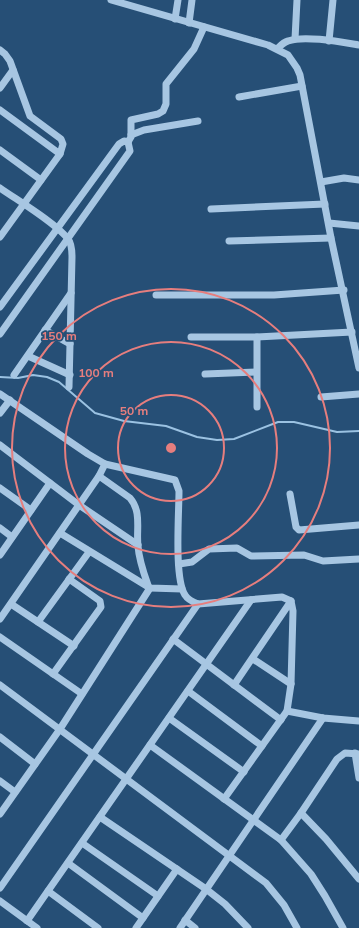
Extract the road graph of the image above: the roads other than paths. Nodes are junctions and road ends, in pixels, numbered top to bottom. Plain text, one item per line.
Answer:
1 (111, 0) edge
2 (178, 0) edge
3 (192, 0) edge
4 (297, 0) edge
5 (333, 0) edge
6 (175, 19) junction
7 (189, 23) junction
8 (204, 27) junction
9 (295, 39) junction
10 (329, 40) junction
11 (359, 45) edge
12 (278, 48) junction
13 (0, 50) edge
14 (13, 70) junction
15 (302, 86) junction
16 (0, 88) edge
17 (239, 97) dead end
18 (0, 110) edge
19 (198, 122) dead end
20 (132, 135) junction
21 (128, 142) junction
22 (0, 150) edge
23 (60, 154) junction
24 (41, 180) junction
25 (359, 180) edge
26 (321, 182) junction
27 (0, 188) edge
28 (325, 204) junction
29 (24, 205) junction
30 (211, 209) dead end
31 (329, 223) junction
32 (359, 226) edge
33 (56, 228) junction
34 (0, 237) edge
35 (331, 238) junction
36 (68, 239) junction
37 (229, 241) dead end
38 (344, 290) junction
39 (71, 293) junction
40 (156, 295) dead end
41 (0, 307) edge
42 (46, 330) junction
43 (352, 332) junction
44 (0, 334) edge
45 (257, 337) junction
46 (191, 338) dead end
47 (70, 344) junction
48 (28, 356) junction
49 (359, 367) edge
50 (256, 372) junction
51 (205, 374) dead end
52 (14, 375) dead end
53 (70, 375) junction
54 (70, 387) dead end
55 (0, 394) edge
56 (359, 394) edge
57 (321, 397) dead end
58 (10, 400) junction
59 (257, 407) dead end
60 (0, 413) edge
61 (0, 445) edge
62 (105, 464) junction
63 (99, 476) junction
64 (50, 483) junction
65 (0, 488) edge
66 (290, 494) dead end
67 (79, 505) junction
68 (31, 510) junction
69 (359, 525) edge
70 (0, 528) edge
71 (60, 533) junction
72 (12, 537) junction
73 (138, 545) junction
74 (88, 552) junction
75 (0, 555) edge
76 (359, 559) edge
77 (179, 564) junction
78 (69, 579) junction
79 (150, 588) junction
80 (182, 589) junction
81 (251, 600) junction
82 (291, 601) junction
83 (11, 604) junction
84 (198, 604) junction
85 (0, 619) edge
86 (38, 622) junction
87 (0, 637) edge
88 (173, 639) junction
89 (74, 646) junction
90 (253, 659) junction
91 (206, 664) junction
92 (53, 674) junction
93 (291, 684) junction
94 (0, 685) edge
95 (234, 685) junction
96 (188, 691) junction
97 (82, 694) junction
98 (287, 711) junction
99 (169, 718) junction
100 (323, 718) junction
101 (281, 720) junction
102 (359, 721) edge
103 (60, 729) junction
104 (0, 737) edge
105 (150, 745) junction
106 (262, 746) junction
107 (93, 754) junction
108 (357, 754) edge
109 (35, 764) junction
110 (244, 772) junction
111 (359, 778) edge
112 (126, 779) junction
113 (0, 781) edge
114 (15, 792) junction
115 (224, 799) junction
116 (0, 814) edge
117 (301, 814) junction
118 (100, 817) junction
119 (253, 820) junction
120 (281, 840) junction
121 (82, 843) junction
122 (229, 855) junction
123 (68, 863) junction
124 (177, 870) junction
125 (359, 879) edge
126 (0, 888) edge
127 (206, 889) junction
128 (48, 891) junction
129 (158, 896) junction
130 (0, 901) edge
131 (143, 918) junction
132 (185, 920) junction
133 (27, 921) junction
134 (37, 928) edge
135 (98, 928) edge
136 (136, 928) edge
137 (180, 928) edge
138 (195, 928) edge
139 (248, 928) edge
140 (297, 928) edge
141 (343, 928) edge

1 - 6 street
2 - 6 street
3 - 7 street
4 - 9 street
5 - 10 street
6 - 7 street
7 - 8 street
8 - 12 street
8 - 20 street
9 - 10 street
9 - 12 street
10 - 11 street
12 - 15 street
13 - 14 street
14 - 16 street
14 - 23 street
15 - 17 street
15 - 26 street
18 - 23 street
19 - 20 street
20 - 21 street
21 - 33 street
21 - 36 street
22 - 24 street
23 - 24 street
24 - 29 street
25 - 26 street
26 - 28 street
27 - 29 street
28 - 30 street
28 - 31 street
29 - 33 street
29 - 34 street
31 - 32 street
31 - 35 street
33 - 36 street
33 - 41 street
35 - 37 street
35 - 38 street
36 - 39 street
36 - 44 street
38 - 40 street
38 - 43 street
39 - 42 street
39 - 47 street
42 - 47 street
42 - 48 street
43 - 45 street
43 - 49 street
45 - 46 street
45 - 50 street
47 - 53 street
48 - 52 street
48 - 53 street
50 - 51 street
50 - 59 street
53 - 54 street
55 - 58 street
56 - 57 street
58 - 60 street
58 - 62 street
61 - 64 street
62 - 63 street
62 - 77 street
63 - 67 street
63 - 73 street
64 - 67 street
64 - 68 street
65 - 68 street
66 - 69 street
67 - 71 street
67 - 73 street
68 - 72 street
70 - 72 street
71 - 74 street
71 - 83 street
72 - 75 street
73 - 79 street
74 - 78 street
74 - 79 street
76 - 77 street
77 - 80 street
78 - 86 street
78 - 89 street
79 - 80 street
79 - 97 street
80 - 84 street
81 - 82 street
81 - 84 street
81 - 91 street
82 - 90 street
82 - 93 street
83 - 85 street
83 - 86 street
84 - 88 street
86 - 89 street
87 - 92 street
88 - 91 street
88 - 107 street
89 - 92 street
90 - 93 street
90 - 95 street
91 - 95 street
91 - 96 street
92 - 97 street
93 - 98 street
94 - 103 street
95 - 101 street
96 - 99 street
96 - 106 street
97 - 103 street
98 - 100 street
98 - 101 street
99 - 105 street
99 - 110 street
100 - 102 street
100 - 119 street
101 - 106 street
103 - 107 street
103 - 109 street
104 - 109 street
105 - 112 street
105 - 115 street
106 - 110 street
107 - 112 street
107 - 126 street
108 - 111 street
108 - 117 street
109 - 114 street
110 - 115 street
112 - 118 street
112 - 122 street
113 - 114 street
114 - 116 street
115 - 119 street
117 - 120 street
117 - 125 street
118 - 121 street
118 - 124 street
119 - 120 street
119 - 122 street
120 - 141 street
121 - 123 street
121 - 129 street
122 - 127 street
122 - 140 street
123 - 128 street
123 - 131 street
124 - 127 street
124 - 129 street
127 - 132 street
127 - 139 street
128 - 133 street
128 - 135 street
129 - 131 street
130 - 133 street
131 - 136 street
132 - 137 street
132 - 138 street
133 - 134 street

